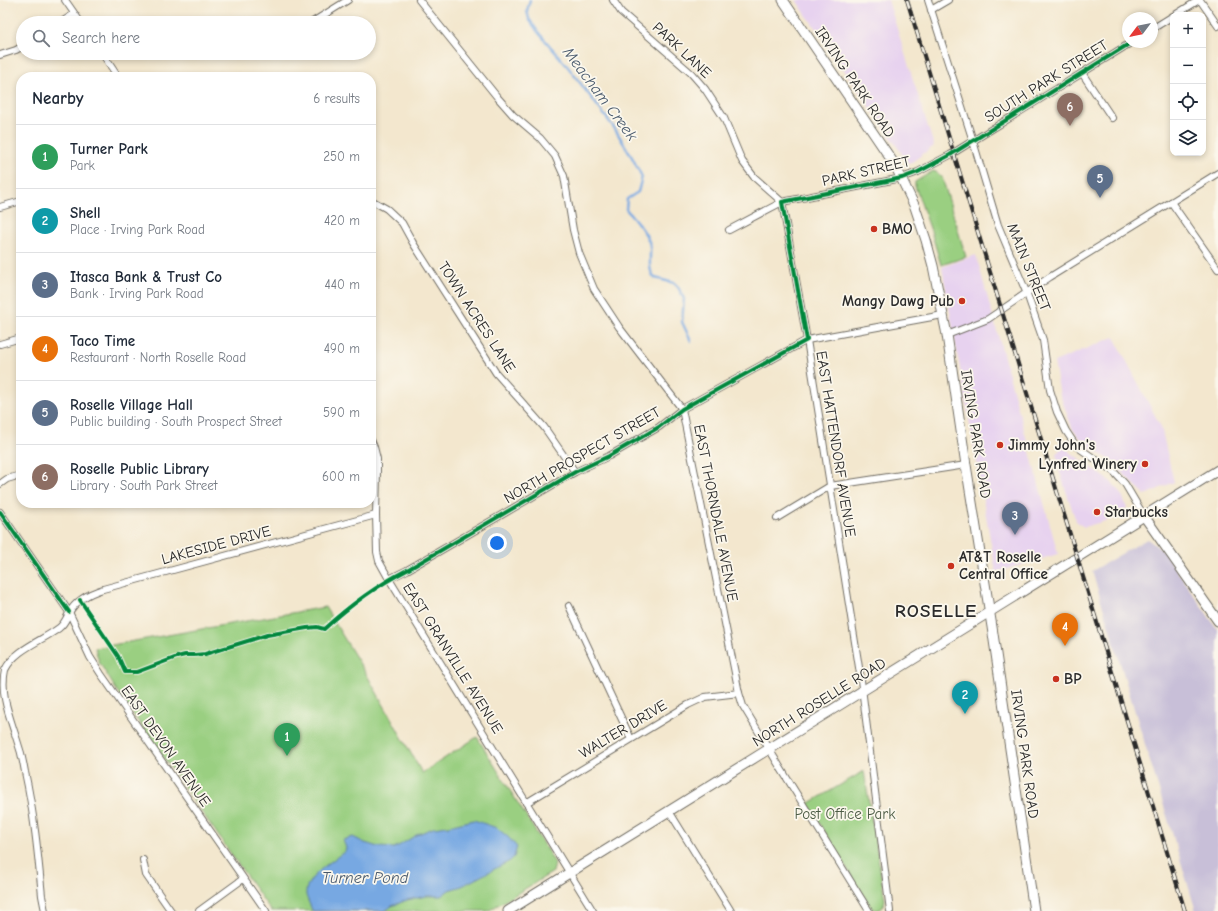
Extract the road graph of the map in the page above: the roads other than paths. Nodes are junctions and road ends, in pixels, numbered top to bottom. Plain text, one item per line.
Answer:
1 (65, 0) edge
2 (348, 0) edge
3 (419, 0) edge
4 (613, 0) edge
5 (783, 0) edge
6 (928, 0) edge
7 (948, 0) edge
8 (1200, 0) edge
9 (931, 10) junction
10 (1180, 12) edge
11 (74, 14) joint
12 (71, 16) edge
13 (322, 16) edge
14 (1170, 19) edge
15 (1158, 26) edge
16 (1218, 26) edge
17 (1122, 48) edge
18 (16, 50) edge
19 (0, 55) edge
20 (107, 60) edge
21 (115, 72) edge
22 (1082, 73) junction
23 (1112, 118) dead end
24 (973, 141) junction
25 (1218, 173) edge
26 (902, 178) junction
27 (782, 202) junction
28 (1171, 202) junction
29 (16, 203) edge
30 (376, 203) edge
31 (0, 207) edge
32 (729, 230) dead end
33 (1218, 269) edge
34 (1027, 294) junction
35 (943, 315) junction
36 (947, 335) junction
37 (16, 339) edge
38 (807, 340) junction
39 (0, 344) edge
40 (682, 409) junction
41 (376, 455) edge
42 (966, 465) junction
43 (1218, 470) edge
44 (575, 472) junction
45 (16, 476) edge
46 (0, 484) edge
47 (830, 486) junction
48 (0, 512) edge
49 (376, 515) junction
50 (1144, 516) junction
51 (777, 518) dead end
52 (389, 579) junction
53 (569, 606) dead end
54 (69, 612) junction
55 (990, 612) junction
56 (1218, 621) edge
57 (862, 691) junction
58 (739, 693) junction
59 (631, 739) junction
60 (769, 749) junction
61 (526, 803) junction
62 (669, 811) junction
63 (144, 860) dead end
64 (569, 873) junction
65 (243, 879) junction
66 (46, 911) edge
67 (172, 911) edge
68 (199, 911) edge
69 (266, 911) edge
70 (508, 911) edge
71 (593, 911) edge
72 (731, 911) edge
73 (869, 911) edge
74 (890, 911) edge
75 (1034, 911) edge

1 - 11 street
2 - 13 street
3 - 40 street, EAST THORNDALE AVENUE
4 - 27 street, PARK LANE
5 - 26 main road, IRVING PARK ROAD
6 - 9 street, MAIN STREET
7 - 9 street
8 - 10 street
8 - 16 street
9 - 24 street, MAIN STREET
11 - 12 street
14 - 15 street
17 - 22 street, SOUTH PARK STREET
18 - 19 street
20 - 21 street
22 - 23 street
22 - 24 street, SOUTH PARK STREET
24 - 26 street, PARK STREET
24 - 34 street, MAIN STREET
25 - 28 street
26 - 27 street, PARK STREET
26 - 35 main road, IRVING PARK ROAD
27 - 32 street, PARK STREET
27 - 38 street, EAST HATTENDORF AVENUE
28 - 33 street
28 - 34 street
29 - 31 street
30 - 44 street, TOWN ACRES LANE
34 - 36 street
34 - 50 street, MAIN STREET
35 - 36 main road, IRVING PARK ROAD
35 - 38 street, NORTH PROSPECT STREET
36 - 42 main road, IRVING PARK ROAD
37 - 39 street
38 - 40 street, NORTH PROSPECT STREET
38 - 47 street, EAST HATTENDORF AVENUE
40 - 44 street, NORTH PROSPECT STREET
40 - 58 street, EAST THORNDALE AVENUE
41 - 49 street, EAST GRANVILLE AVENUE
42 - 47 street
42 - 55 main road, IRVING PARK ROAD
43 - 50 main road, NORTH ROSELLE ROAD
44 - 52 street, NORTH PROSPECT STREET
45 - 46 street
47 - 51 street
47 - 57 street, EAST HATTENDORF AVENUE
48 - 54 street, EAST DEVON AVENUE
49 - 52 street, EAST GRANVILLE AVENUE
49 - 54 street, LAKESIDE DRIVE
50 - 55 main road, NORTH ROSELLE ROAD
50 - 56 main road
52 - 61 street, EAST GRANVILLE AVENUE
53 - 59 street
54 - 65 street, EAST DEVON AVENUE
54 - 66 street, LAKESIDE DRIVE
55 - 57 main road, NORTH ROSELLE ROAD
55 - 75 main road, IRVING PARK ROAD
57 - 60 main road, NORTH ROSELLE ROAD
57 - 74 street, EAST HATTENDORF AVENUE
58 - 59 street, WALTER DRIVE
58 - 60 street, EAST THORNDALE AVENUE
59 - 61 street, WALTER DRIVE
60 - 62 main road, NORTH ROSELLE ROAD
60 - 73 street, EAST THORNDALE AVENUE
61 - 64 street, EAST GRANVILLE AVENUE
62 - 64 main road, NORTH ROSELLE ROAD
62 - 72 street
63 - 67 street
64 - 70 main road, NORTH ROSELLE ROAD
64 - 71 street, EAST GRANVILLE AVENUE
65 - 68 street
65 - 69 street, EAST DEVON AVENUE

